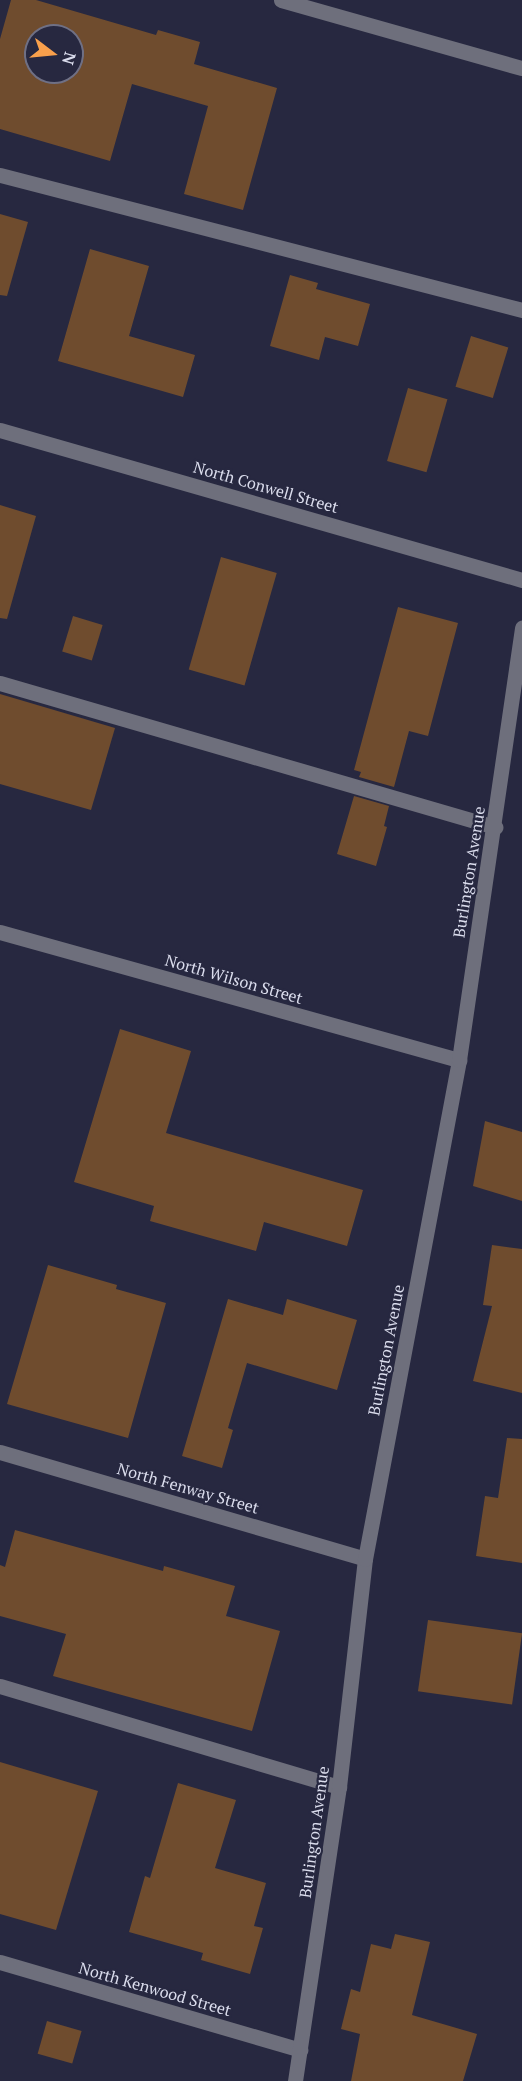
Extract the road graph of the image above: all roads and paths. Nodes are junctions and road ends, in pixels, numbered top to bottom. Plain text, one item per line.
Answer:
1 (280, 0) edge
2 (522, 68) edge
3 (0, 175) edge
4 (522, 310) edge
5 (0, 430) edge
6 (522, 580) edge
7 (522, 628) edge
8 (0, 683) edge
9 (495, 827) junction
10 (0, 932) edge
11 (459, 1060) junction
12 (0, 1452) edge
13 (365, 1559) junction
14 (0, 1686) edge
15 (339, 1787) junction
16 (0, 1962) edge
17 (300, 2049) junction
18 (295, 2081) edge

1 - 2 street
3 - 4 street
5 - 6 street, North Conwell Street
7 - 9 street, Burlington Avenue
8 - 9 street
9 - 11 street, Burlington Avenue
10 - 11 street, North Wilson Street
11 - 13 street, Burlington Avenue
12 - 13 street, North Fenway Street
13 - 15 street, Burlington Avenue
14 - 15 street
15 - 17 street, Burlington Avenue
16 - 17 street, North Kenwood Street
17 - 18 street, Burlington Avenue

